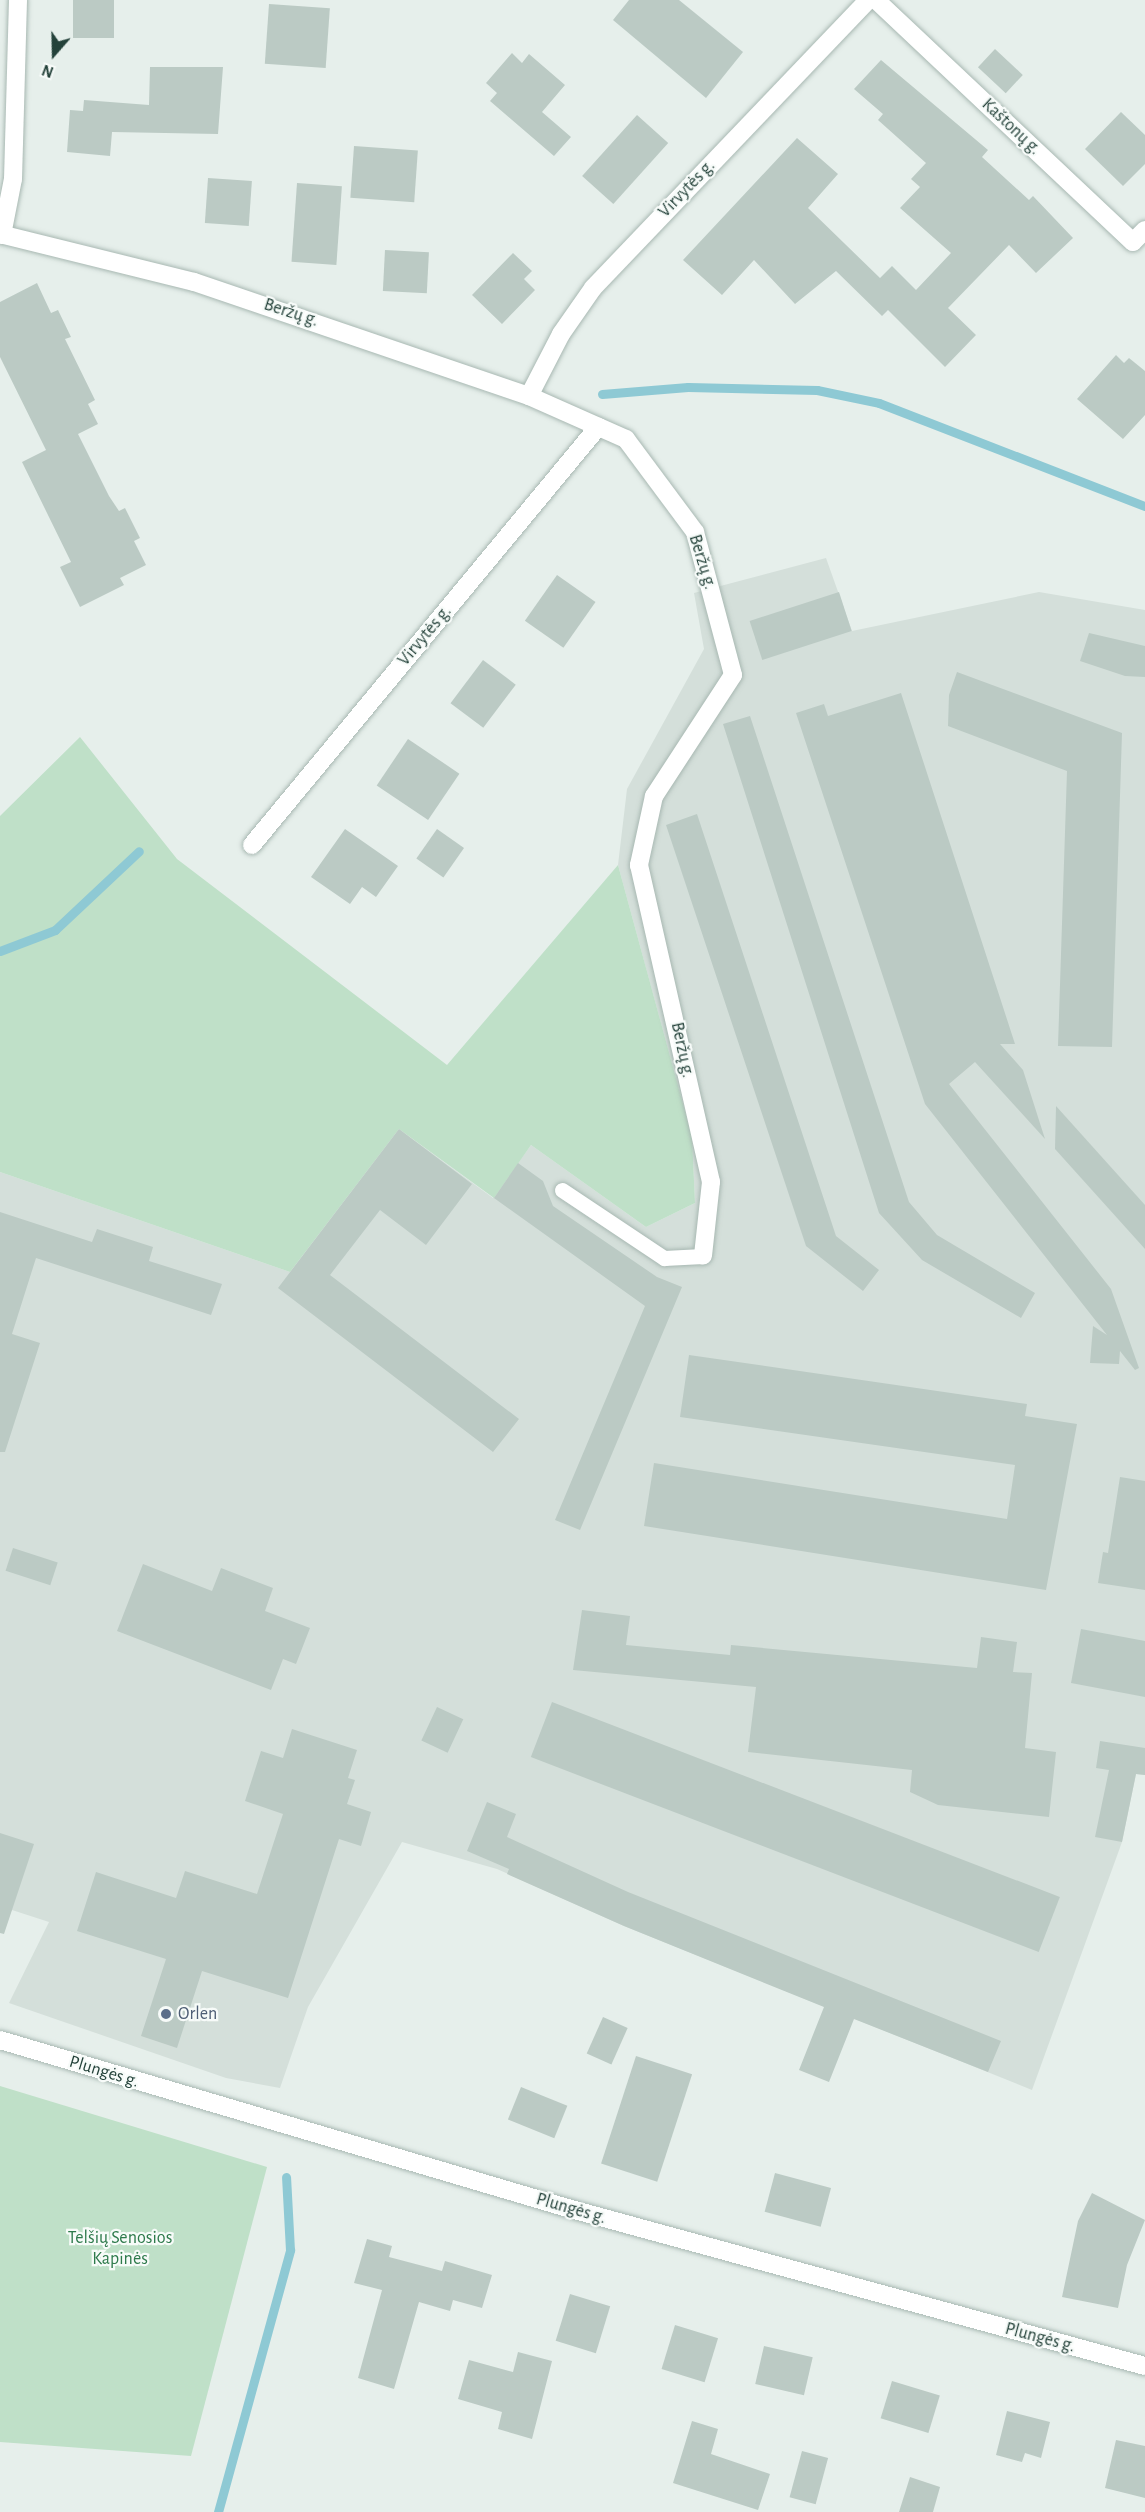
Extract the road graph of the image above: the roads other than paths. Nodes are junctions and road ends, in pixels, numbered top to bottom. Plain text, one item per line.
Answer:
1 (18, 0) edge
2 (868, 0) edge
3 (876, 0) edge
4 (1145, 230) edge
5 (1, 234) edge
6 (529, 396) junction
7 (598, 427) junction
8 (252, 845) dead end
9 (562, 1190) dead end
10 (703, 1256) joint
11 (0, 2040) edge
12 (1145, 2366) edge

1 - 5 street
2 - 6 street, Virvytės g.
3 - 4 street, Kaštonų g.
5 - 6 street, Beržų g.
6 - 7 street, Beržų g.
7 - 8 street, Virvytės g.
7 - 10 street, Beržų g.
9 - 10 lane
11 - 12 street, Plungės g.

